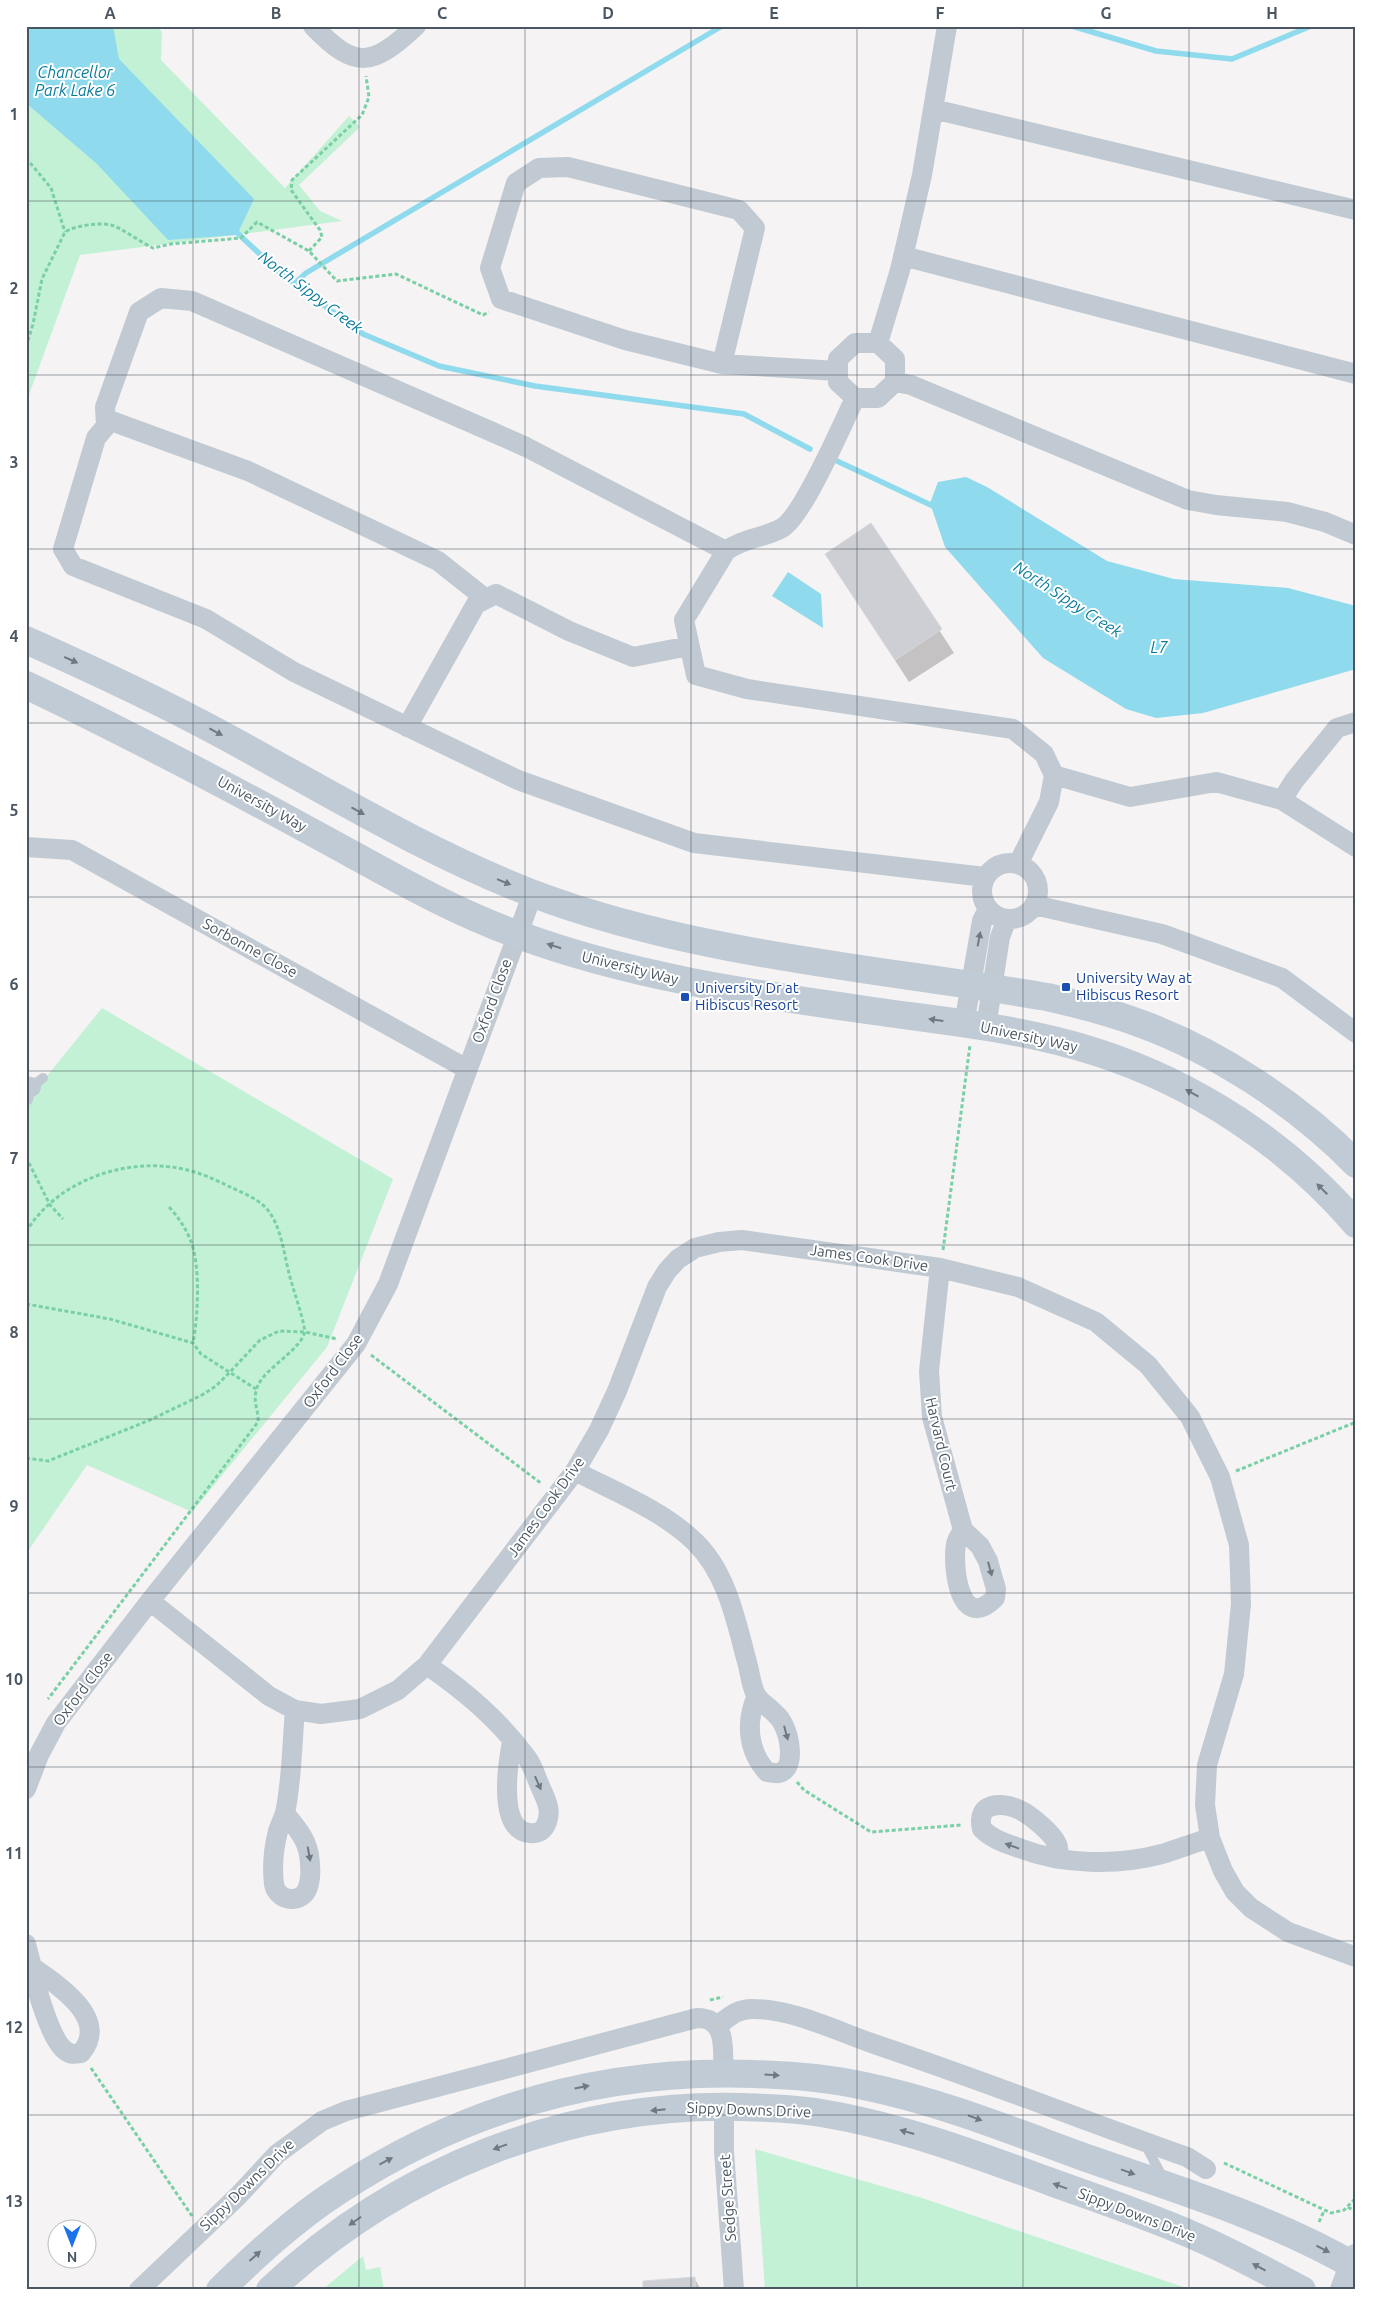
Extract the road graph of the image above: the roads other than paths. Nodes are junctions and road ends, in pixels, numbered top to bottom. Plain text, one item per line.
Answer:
1 (313, 26) edge
2 (416, 26) edge
3 (947, 26) edge
4 (932, 109) junction
5 (1356, 210) edge
6 (903, 256) junction
7 (878, 343) junction
8 (722, 364) junction
9 (838, 371) junction
10 (1356, 374) edge
11 (894, 382) junction
12 (855, 398) junction
13 (106, 419) junction
14 (1356, 535) edge
15 (726, 551) junction
16 (486, 599) junction
17 (26, 640) edge
18 (689, 646) junction
19 (26, 685) edge
20 (1356, 722) edge
21 (408, 727) junction
22 (1054, 775) junction
23 (1282, 800) junction
24 (26, 847) edge
25 (1356, 847) edge
26 (1018, 864) junction
27 (986, 877) junction
28 (533, 893) junction
29 (1034, 905) junction
30 (988, 909) junction
31 (1007, 919) junction
32 (516, 934) junction
33 (981, 986) junction
34 (975, 1025) junction
35 (1356, 1033) edge
36 (467, 1069) junction
37 (1356, 1164) edge
38 (1356, 1224) edge
39 (940, 1268) junction
40 (575, 1471) junction
41 (963, 1530) dead end
42 (150, 1601) junction
43 (428, 1665) junction
44 (757, 1696) junction
45 (295, 1710) junction
46 (512, 1742) dead end
47 (26, 1789) edge
48 (285, 1814) dead end
49 (1210, 1838) junction
50 (1059, 1859) junction
51 (26, 1944) edge
52 (1356, 1957) edge
53 (32, 1967) junction
54 (717, 2026) junction
55 (723, 2073) junction
56 (724, 2107) junction
57 (1143, 2141) junction
58 (1206, 2169) dead end
59 (1168, 2187) junction
60 (1352, 2270) edge
61 (139, 2290) edge
62 (220, 2290) edge
63 (270, 2290) edge
64 (734, 2290) edge
65 (1302, 2290) edge

1 - 2 street
3 - 4 street
4 - 5 street
4 - 6 street
6 - 7 street
6 - 10 street
7 - 9 street
7 - 11 street
8 - 8 street
8 - 9 street
9 - 12 street
11 - 12 street
11 - 14 street
12 - 15 street
13 - 15 street
13 - 16 street
13 - 21 street
15 - 18 street
16 - 18 street
16 - 21 street
17 -> 28 main road
18 - 22 street
19 - 32 main road, University Way
20 - 23 street
21 - 27 street
22 - 23 street
22 - 26 street
23 - 25 street
24 - 36 street, Sorbonne Close
26 - 27 street
26 - 29 street
27 - 30 street
28 - 32 street, Oxford Close
28 - 33 main road
29 - 31 street
29 - 35 street
30 - 31 street
33 -> 30 street
31 - 33 street
34 -> 32 main road, University Way
32 - 36 street, Oxford Close
33 - 34 street
33 - 37 main road
38 -> 34 main road, University Way
36 - 42 street, Oxford Close
39 - 40 street, James Cook Drive
39 - 41 street, Harvard Court
39 - 49 street, James Cook Drive
40 - 43 street, James Cook Drive
40 - 44 street
42 - 45 street, James Cook Drive
42 - 47 street, Oxford Close
43 - 45 street, James Cook Drive
43 - 46 street
44 -> 44 street
45 - 48 street
49 - 50 street
49 - 52 street, James Cook Drive
50 -> 50 street
51 - 53 street
53 - 53 street
54 - 55 street
54 - 57 street
54 - 61 street, Sippy Downs Drive
55 - 56 main road
55 -> 59 main road
62 -> 55 main road
56 -> 63 main road, Sippy Downs Drive
56 - 64 street, Sedge Street
65 -> 56 main road, Sippy Downs Drive
57 - 58 street
57 - 59 lane
59 -> 60 main road

